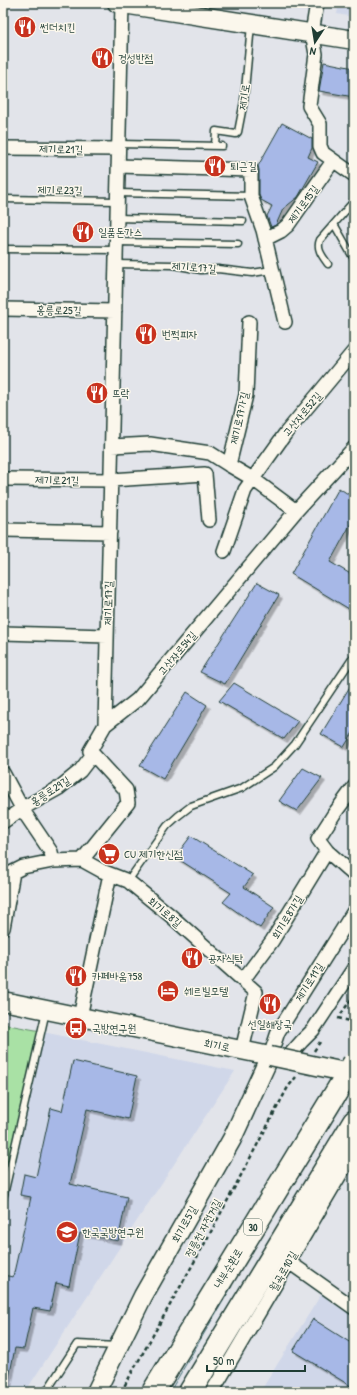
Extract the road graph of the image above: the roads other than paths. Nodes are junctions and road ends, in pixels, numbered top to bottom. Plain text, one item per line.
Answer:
1 (119, 3) edge
2 (317, 3) edge
3 (252, 24) junction
4 (312, 33) junction
5 (354, 40) edge
6 (215, 145) junction
7 (222, 146) dead end
8 (119, 147) junction
9 (3, 148) edge
10 (333, 161) junction
11 (118, 166) junction
12 (354, 175) edge
13 (251, 196) junction
14 (117, 197) junction
15 (3, 199) edge
16 (354, 201) edge
17 (117, 218) junction
18 (243, 221) dead end
19 (334, 224) junction
20 (265, 239) junction
21 (238, 244) dead end
22 (116, 246) junction
23 (3, 249) edge
24 (354, 259) edge
25 (116, 264) junction
26 (328, 264) dead end
27 (272, 270) junction
28 (3, 309) edge
29 (115, 311) junction
30 (249, 322) dead end
31 (285, 322) dead end
32 (354, 351) edge
33 (112, 446) junction
34 (354, 448) edge
35 (229, 465) junction
36 (3, 479) edge
37 (253, 479) junction
38 (111, 480) junction
39 (296, 511) junction
40 (209, 520) dead end
41 (3, 530) edge
42 (110, 532) junction
43 (224, 551) dead end
44 (3, 632) edge
45 (108, 636) junction
46 (354, 656) edge
47 (105, 725) junction
48 (93, 754) junction
49 (3, 773) edge
50 (354, 787) edge
51 (23, 808) junction
52 (3, 822) edge
53 (327, 851) junction
54 (82, 860) junction
55 (53, 861) junction
56 (8, 874) edge
57 (110, 874) junction
58 (354, 875) edge
59 (128, 881) junction
60 (354, 911) edge
61 (3, 928) edge
62 (354, 968) edge
63 (243, 980) junction
64 (3, 1001) edge
65 (46, 1010) junction
66 (80, 1017) junction
67 (242, 1050) junction
68 (278, 1058) junction
69 (354, 1063) edge
70 (354, 1074) edge
71 (354, 1122) edge
72 (354, 1151) edge
73 (5, 1176) edge
74 (3, 1194) edge
75 (288, 1262) junction
76 (354, 1308) edge
77 (119, 1346) junction
78 (46, 1392) edge
79 (96, 1392) edge
80 (153, 1392) edge
81 (190, 1392) edge
82 (212, 1392) edge

1 - 3 main road
1 - 8 street, 제기로17길
2 - 4 street
3 - 4 main road
3 - 6 lane, 제기로
4 - 5 main road
4 - 10 street
6 - 7 lane
6 - 8 lane
8 - 9 street, 제기로21길
8 - 11 street, 제기로17길
10 - 12 street
10 - 20 street, 제기로15길
11 - 13 street
11 - 14 street, 제기로17길
13 - 14 lane
13 - 20 street
14 - 15 lane, 제기로23길
14 - 17 street, 제기로17길
16 - 19 lane
17 - 18 lane
17 - 22 street, 제기로17길
19 - 24 lane
19 - 26 lane
20 - 27 street
21 - 22 lane, 제기로17길
22 - 23 lane
22 - 25 street, 제기로17길
25 - 27 lane, 제기로17길
25 - 29 street, 제기로17길
27 - 31 street
28 - 29 street, 홍릉로25길
29 - 33 street, 제기로17길
30 - 35 street, 제기로17가길
32 - 37 street, 고산자로52길
33 - 35 street
33 - 38 street, 제기로17길
34 - 39 street, 고산자로54길
35 - 37 street
36 - 38 street, 제기로21길
37 - 39 street
37 - 43 street, 고산자로52길
38 - 40 street
38 - 42 street, 제기로17길
39 - 47 street, 고산자로54길
41 - 42 street
42 - 45 street, 제기로17길
44 - 45 street
45 - 47 street, 제기로17길
46 - 59 lane
47 - 48 street, 고산자로54길
48 - 51 street, 홍릉로29길
48 - 54 street
49 - 51 street
50 - 53 street
51 - 52 street, 홍릉로29길
51 - 55 street
53 - 58 street
53 - 63 street, 회기로8가길
54 - 55 street
54 - 57 street, 회기로8길
55 - 56 street
56 - 61 street
57 - 59 street, 회기로8길
57 - 66 street
59 - 63 street, 회기로8길
60 - 68 street, 제기로11길
62 - 68 street
63 - 67 street, 회기로8길
64 - 65 main road, 회기로
65 - 66 main road, 회기로
65 - 73 lane
66 - 67 main road, 회기로
67 - 68 main road, 회기로
68 - 70 main road, 회기로, bridge
68 - 77 main road, 회기로5길
69 - 80 highway, 내부순환로 / 30, bridge
71 - 81 highway
72 - 75 street, 월곡로10길
73 - 74 lane
75 - 76 street
75 - 82 street, 월곡로10길
77 - 78 lane
77 - 79 main road, 회기로5길

